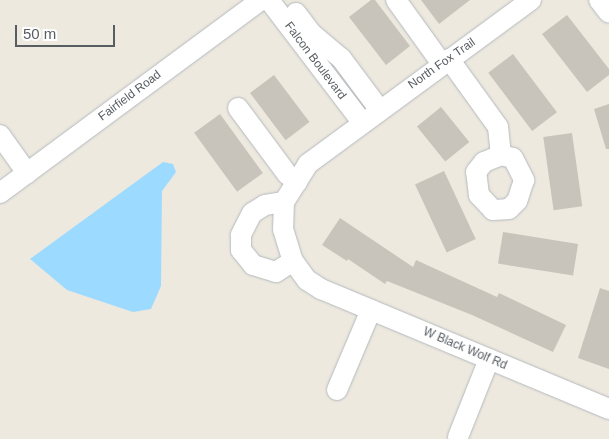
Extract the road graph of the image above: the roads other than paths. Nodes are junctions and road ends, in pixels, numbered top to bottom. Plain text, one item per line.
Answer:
1 (261, 0) edge
2 (269, 0) edge
3 (286, 0) edge
4 (396, 0) edge
5 (531, 0) edge
6 (598, 0) edge
7 (609, 13) edge
8 (446, 62) junction
9 (238, 108) dead end
10 (379, 109) junction
11 (358, 125) junction
12 (0, 135) edge
13 (501, 155) dead end
14 (27, 173) junction
15 (296, 182) junction
16 (0, 193) edge
17 (284, 202) junction
18 (293, 262) junction
19 (371, 310) junction
20 (489, 359) junction
21 (337, 390) dead end
22 (609, 409) edge
23 (458, 437) dead end

1 - 14 street, Fairfield Road
2 - 11 street, Falcon Boulevard
3 - 10 street, Falcon Boulevard
4 - 8 street
5 - 8 street, North Fox Trail
6 - 7 street
8 - 10 street, North Fox Trail
8 - 13 street
9 - 15 street
10 - 11 street, North Fox Trail
11 - 15 street, North Fox Trail
12 - 14 street
14 - 16 street, Fairfield Road
15 - 17 street, North Fox Trail
17 - 18 street
17 - 18 street
18 - 19 street, W Black Wolf Rd
19 - 20 street, W Black Wolf Rd
19 - 21 street
20 - 22 street, W Black Wolf Rd
20 - 23 street

